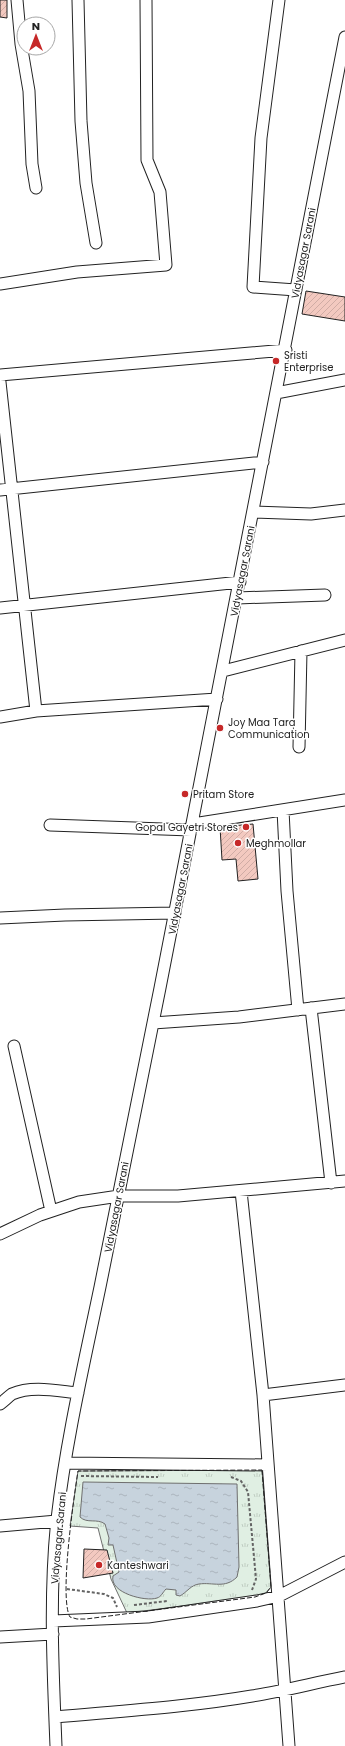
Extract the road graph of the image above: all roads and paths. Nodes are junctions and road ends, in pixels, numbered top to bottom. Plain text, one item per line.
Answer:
1 (17, 0) edge
2 (78, 0) edge
3 (146, 0) edge
4 (279, 0) edge
5 (345, 37) edge
6 (36, 188) dead end
7 (96, 243) dead end
8 (0, 284) edge
9 (296, 290) junction
10 (286, 350) junction
11 (0, 375) edge
12 (345, 380) edge
13 (0, 382) edge
14 (276, 393) junction
15 (263, 462) junction
16 (12, 488) junction
17 (0, 490) edge
18 (345, 510) edge
19 (253, 512) junction
20 (240, 582) junction
21 (325, 595) dead end
22 (237, 598) junction
23 (24, 606) junction
24 (0, 608) edge
25 (345, 640) edge
26 (301, 651) junction
27 (223, 671) junction
28 (217, 699) junction
29 (36, 711) junction
30 (0, 717) edge
31 (299, 747) dead end
32 (345, 800) edge
33 (283, 810) junction
34 (50, 825) dead end
35 (192, 827) junction
36 (175, 913) junction
37 (0, 918) edge
38 (345, 1004) edge
39 (311, 1008) junction
40 (298, 1010) junction
41 (153, 1023) junction
42 (14, 1046) dead end
43 (345, 1181) edge
44 (331, 1183) junction
45 (241, 1191) junction
46 (119, 1196) junction
47 (51, 1211) junction
48 (0, 1234) edge
49 (345, 1385) edge
50 (78, 1393) junction
51 (263, 1396) junction
52 (0, 1404) edge
53 (66, 1463) junction
54 (268, 1465) junction
55 (81, 1476) dead end
56 (160, 1477) dead end
57 (230, 1477) dead end
58 (58, 1517) junction
59 (0, 1526) edge
60 (345, 1562) edge
61 (67, 1589) dead end
62 (247, 1593) dead end
63 (279, 1596) junction
64 (170, 1601) dead end
65 (132, 1605) dead end
66 (124, 1606) dead end
67 (53, 1621) junction
68 (53, 1634) junction
69 (0, 1636) edge
70 (345, 1677) edge
71 (284, 1689) junction
72 (55, 1717) junction
73 (54, 1746) edge
74 (290, 1746) edge

1 - 6 street
2 - 7 street
3 - 8 street
4 - 9 street
5 - 9 street, Vidyasagar Sarani
9 - 10 street, Vidyasagar Sarani
10 - 11 street
10 - 14 street, Vidyasagar Sarani
12 - 14 street
13 - 16 street
14 - 15 street, Vidyasagar Sarani
15 - 16 street
15 - 19 street, Vidyasagar Sarani
16 - 17 street
16 - 23 street
18 - 19 street
19 - 20 street, Vidyasagar Sarani
20 - 22 street, Vidyasagar Sarani
20 - 23 street
21 - 22 street
22 - 27 street, Vidyasagar Sarani
23 - 24 street
23 - 29 street
25 - 26 street
26 - 27 street
26 - 31 street
27 - 28 street, Vidyasagar Sarani
28 - 29 street
28 - 35 street, Vidyasagar Sarani
29 - 30 street
32 - 33 street
33 - 35 street
33 - 40 street
34 - 35 street
35 - 36 street, Vidyasagar Sarani
36 - 37 street
36 - 41 street, Vidyasagar Sarani
38 - 39 street
39 - 40 street
39 - 44 street
40 - 41 street
41 - 46 street, Vidyasagar Sarani
42 - 47 street
43 - 44 street
44 - 45 street
45 - 46 street
45 - 51 street
46 - 47 street
46 - 50 street, Vidyasagar Sarani
47 - 48 street
49 - 51 street
50 - 52 street
50 - 53 street, Vidyasagar Sarani
51 - 54 street
53 - 54 street
53 - 58 street, Vidyasagar Sarani
54 - 63 street
55 - 56 path
57 - 62 path
58 - 59 street
58 - 67 street, Vidyasagar Sarani
60 - 63 street
61 - 66 path
63 - 67 street
63 - 71 street
64 - 65 path
67 - 68 street, Vidyasagar Sarani
68 - 69 street
68 - 72 street, Vidyasagar Sarani
70 - 71 street
71 - 72 street
71 - 74 street
72 - 73 street, Vidyasagar Sarani

